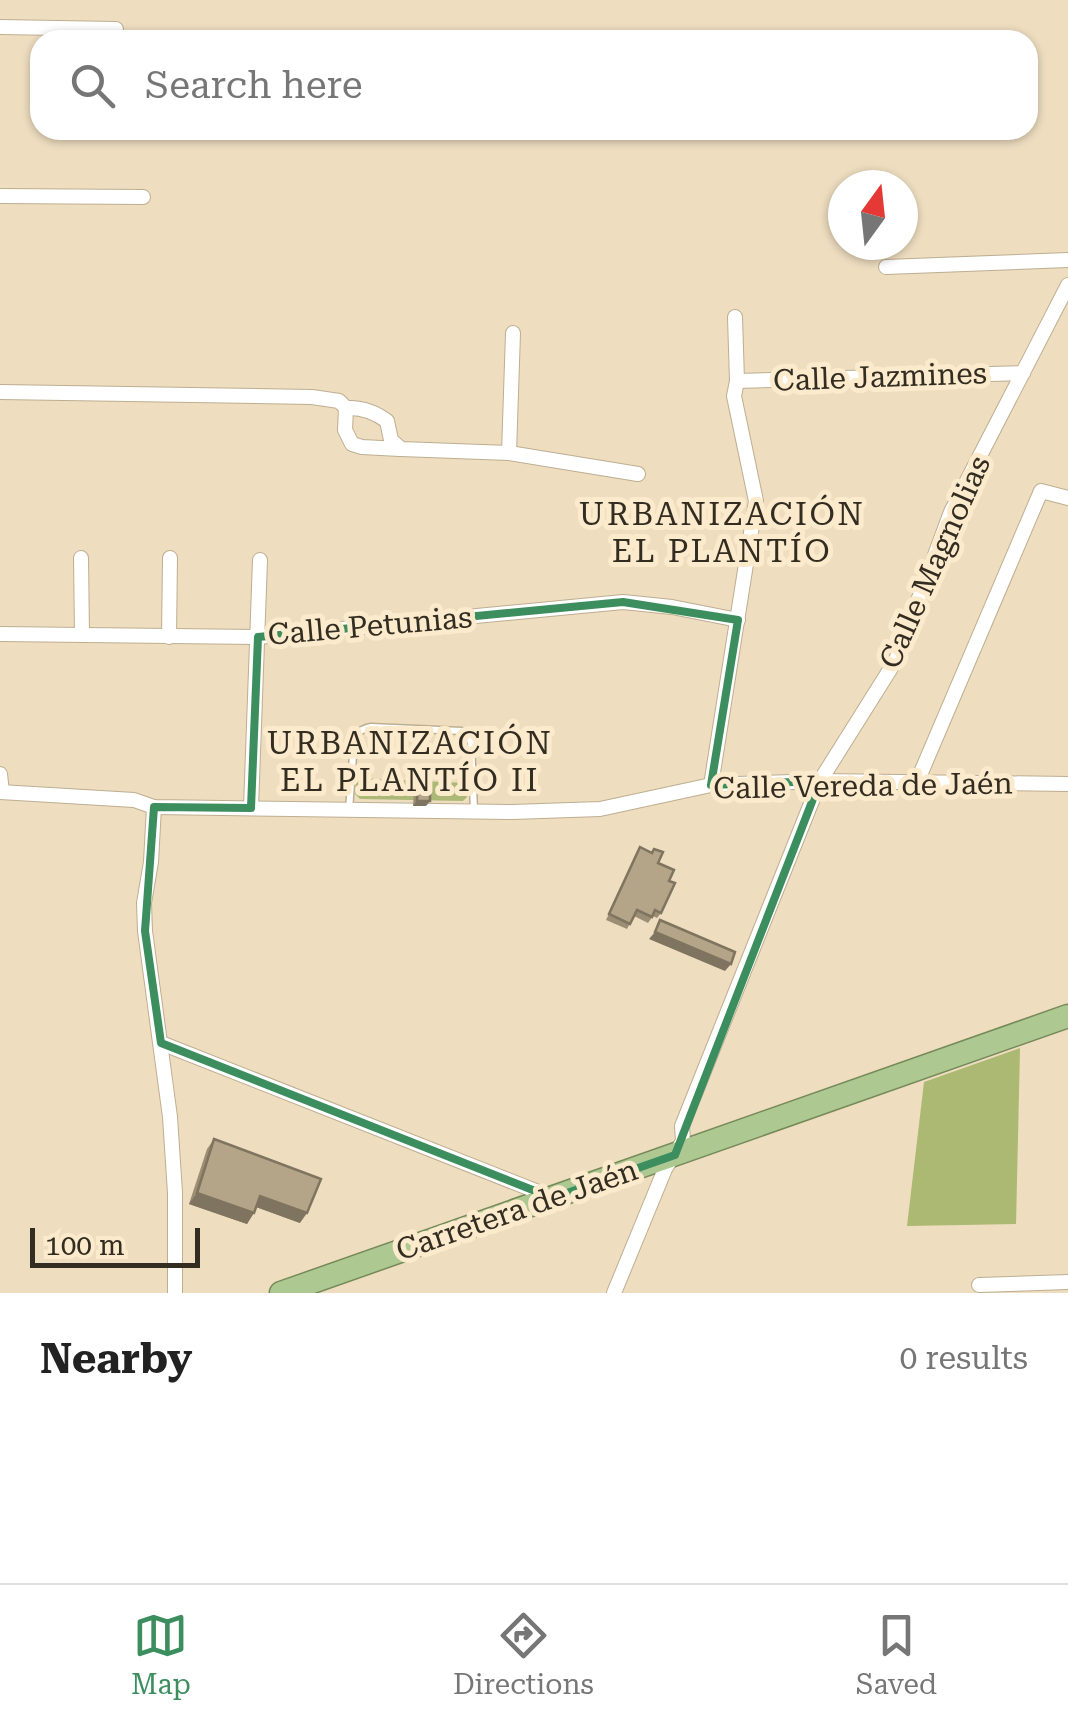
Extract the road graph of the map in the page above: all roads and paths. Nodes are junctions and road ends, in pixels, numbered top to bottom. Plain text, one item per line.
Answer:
1 (0, 27) edge
2 (116, 29) dead end
3 (0, 196) edge
4 (144, 197) dead end
5 (1068, 260) edge
6 (886, 267) dead end
7 (1068, 285) edge
8 (735, 317) dead end
9 (1051, 319) junction
10 (1068, 327) edge
11 (513, 334) dead end
12 (1023, 372) junction
13 (737, 382) junction
14 (0, 392) edge
15 (346, 408) junction
16 (401, 449) junction
17 (509, 453) junction
18 (638, 474) dead end
19 (1068, 498) edge
20 (81, 558) dead end
21 (170, 558) dead end
22 (260, 560) dead end
23 (738, 620) junction
24 (0, 634) edge
25 (82, 635) junction
26 (169, 637) junction
27 (258, 637) junction
28 (0, 774) edge
29 (820, 781) junction
30 (917, 782) junction
31 (1068, 784) edge
32 (711, 785) junction
33 (1, 792) edge
34 (154, 807) junction
35 (251, 808) junction
36 (349, 810) junction
37 (474, 811) junction
38 (1068, 1016) edge
39 (161, 1042) junction
40 (679, 1148) junction
41 (553, 1198) junction
42 (1068, 1282) edge
43 (979, 1285) dead end
44 (310, 1287) edge
45 (175, 1293) edge
46 (280, 1293) edge
47 (614, 1293) edge

1 - 2 street
3 - 4 street
5 - 6 street
7 - 9 street, Calle Magnolias
8 - 13 street
9 - 10 street
9 - 12 street, Calle Magnolias
11 - 17 street
12 - 13 street, Calle Jazmines
12 - 29 street, Calle Magnolias
13 - 23 street
14 - 15 street
15 - 16 street
15 - 16 street
16 - 17 street
17 - 18 street
19 - 30 street
20 - 25 street
21 - 26 street
22 - 27 street
23 - 27 street, Calle Petunias
23 - 32 street
24 - 25 street, Calle Petunias
25 - 26 street, Calle Petunias
26 - 27 street, Calle Petunias
27 - 35 street
28 - 33 street
29 - 30 street, Calle Vereda de Jaén
29 - 32 street, Calle Vereda de Jaén
29 - 40 street, Calle Magnolias
30 - 31 street, Calle Vereda de Jaén
32 - 37 street, Calle Vereda de Jaén
33 - 34 street, Calle Vereda de Jaén
34 - 35 street, Calle Vereda de Jaén
34 - 39 street
35 - 36 street, Calle Vereda de Jaén
36 - 37 street, Calle Vereda de Jaén
36 - 37 lane
38 - 40 highway, Carretera de Jaén
39 - 41 street
39 - 45 street
40 - 41 highway, Carretera de Jaén
40 - 47 street, Calle Magnolias
41 - 44 highway, Carretera de Jaén
42 - 43 street
44 - 46 highway, Carretera de Jaén

